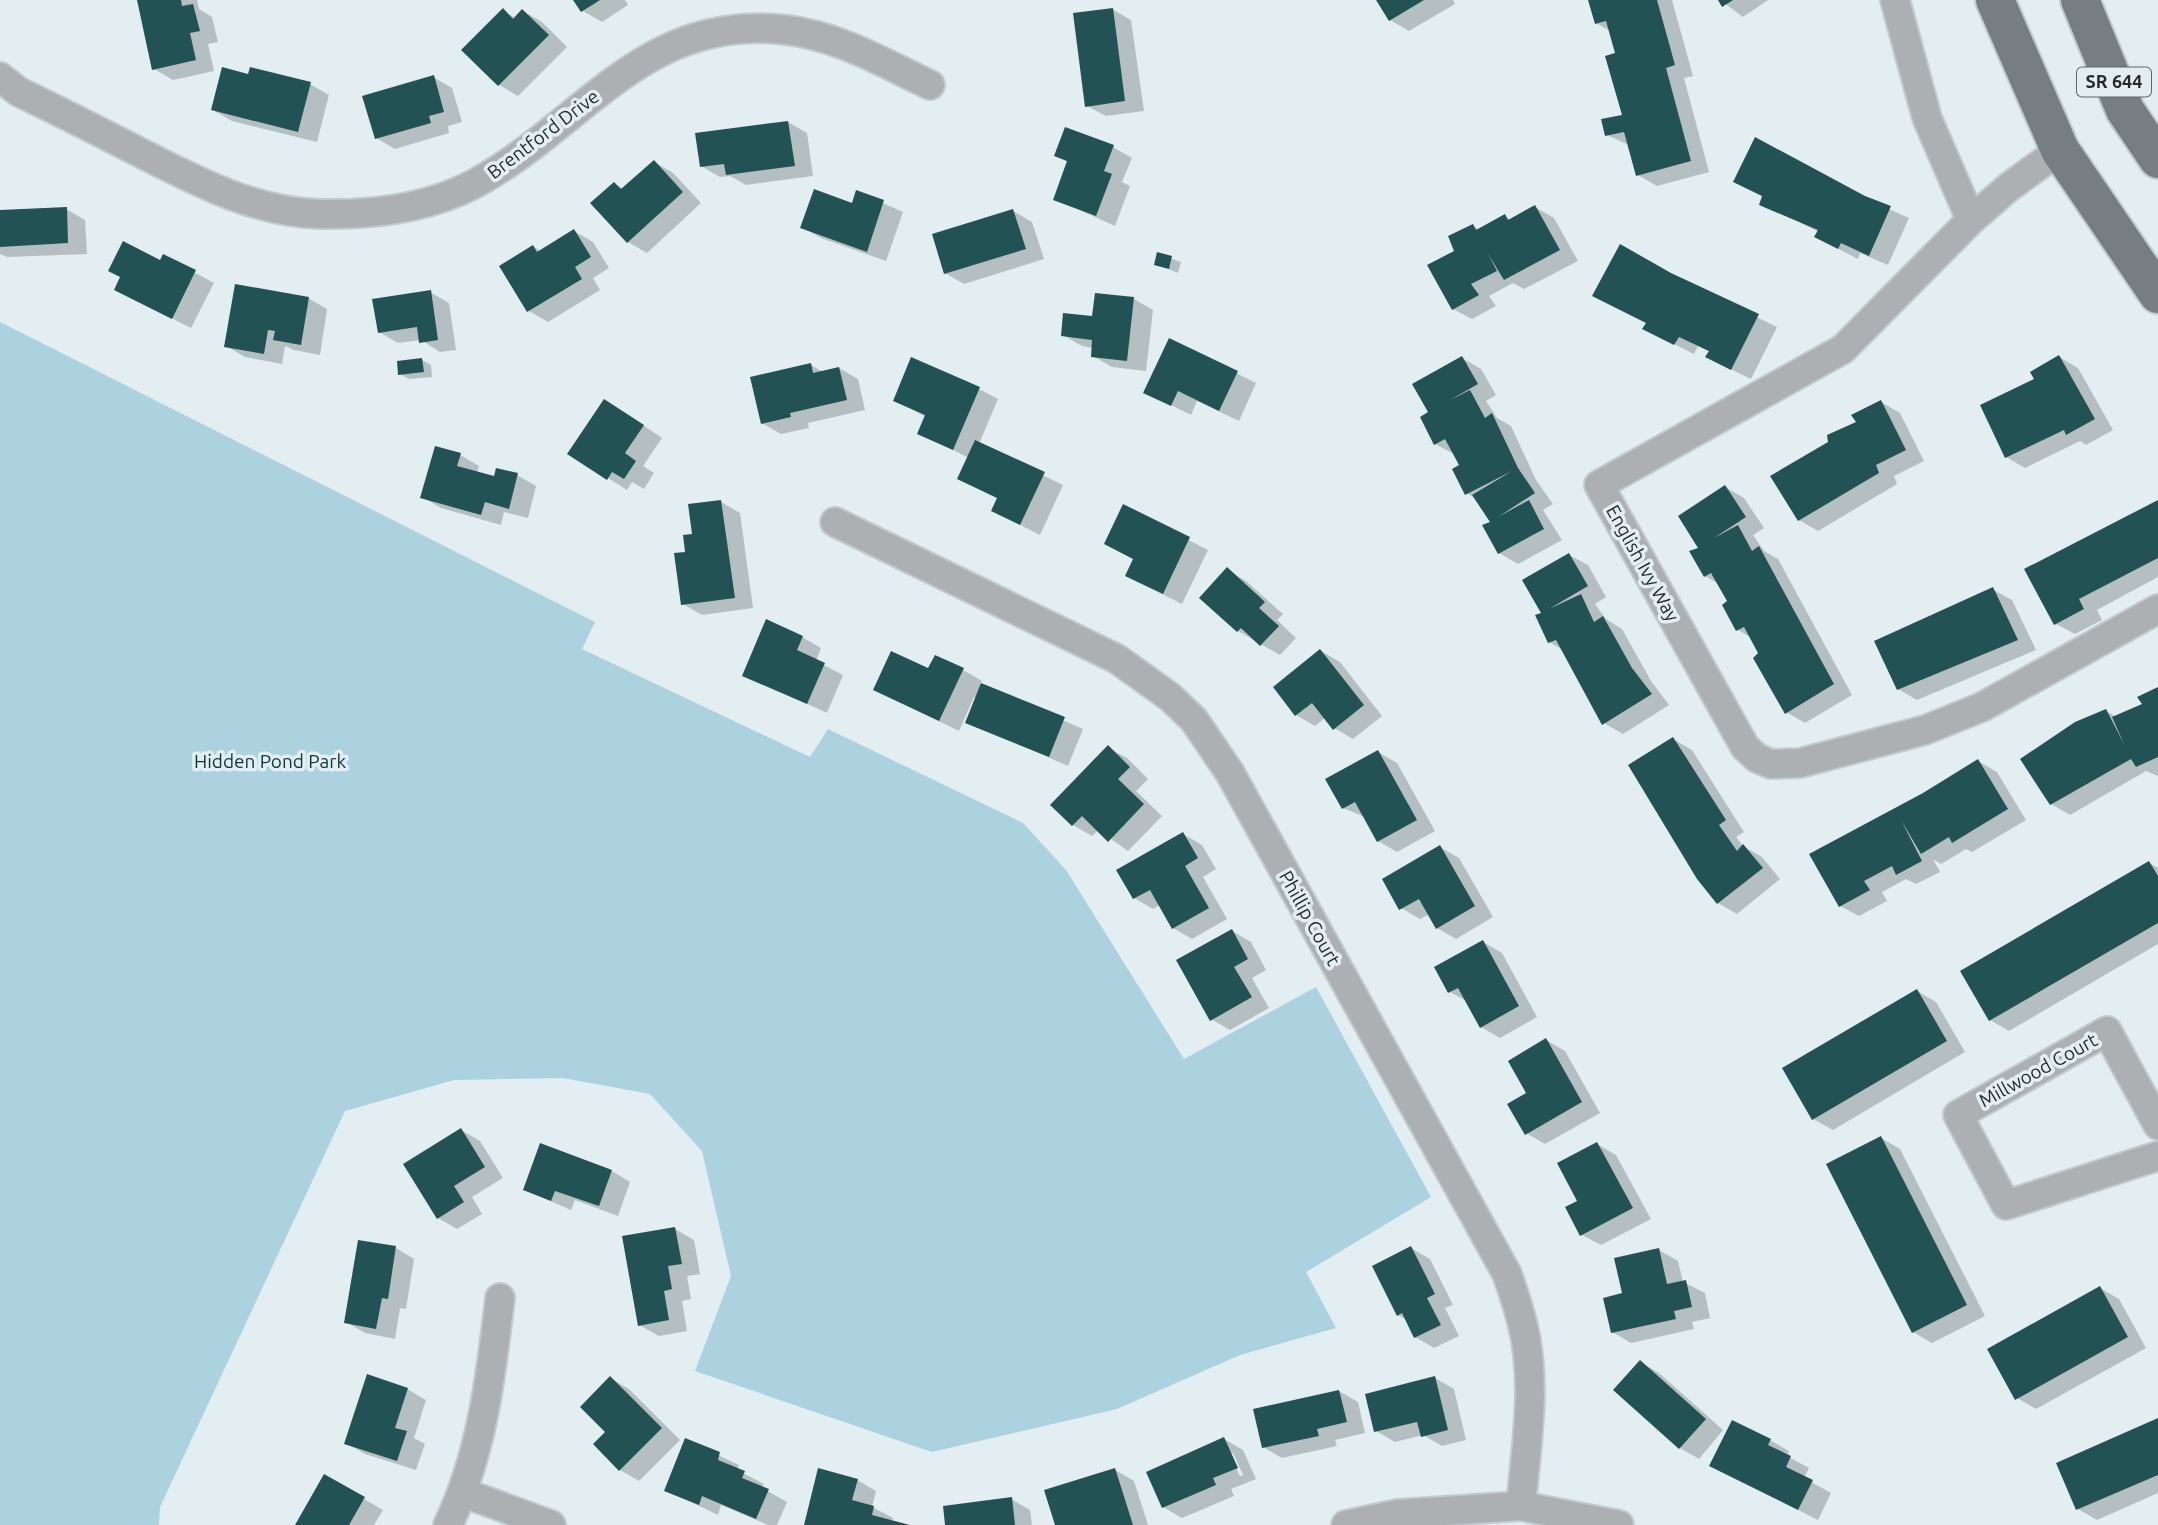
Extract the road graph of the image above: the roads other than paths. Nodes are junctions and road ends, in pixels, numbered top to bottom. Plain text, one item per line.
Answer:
1 (1895, 0) edge
2 (1995, 0) edge
3 (2080, 0) edge
4 (0, 78) edge
5 (930, 85) dead end
6 (2060, 150) junction
7 (2158, 159) edge
8 (1971, 220) junction
9 (2158, 294) edge
10 (835, 522) dead end
11 (2158, 609) edge
12 (2158, 1125) edge
13 (2158, 1156) edge
14 (500, 1298) dead end
15 (464, 1493) junction
16 (1521, 1506) junction
17 (448, 1525) edge
18 (551, 1525) edge
19 (1346, 1525) edge
20 (1619, 1525) edge

1 - 8 street
2 - 6 main road
3 - 7 main road, SR 644
4 - 5 street, Brentford Drive
6 - 8 street, English Ivy Way
6 - 9 main road
8 - 11 street, English Ivy Way
10 - 16 street, Phillip Court
12 - 13 street, Millwood Court
14 - 15 street
15 - 17 street
15 - 18 street
16 - 19 street
16 - 20 street

